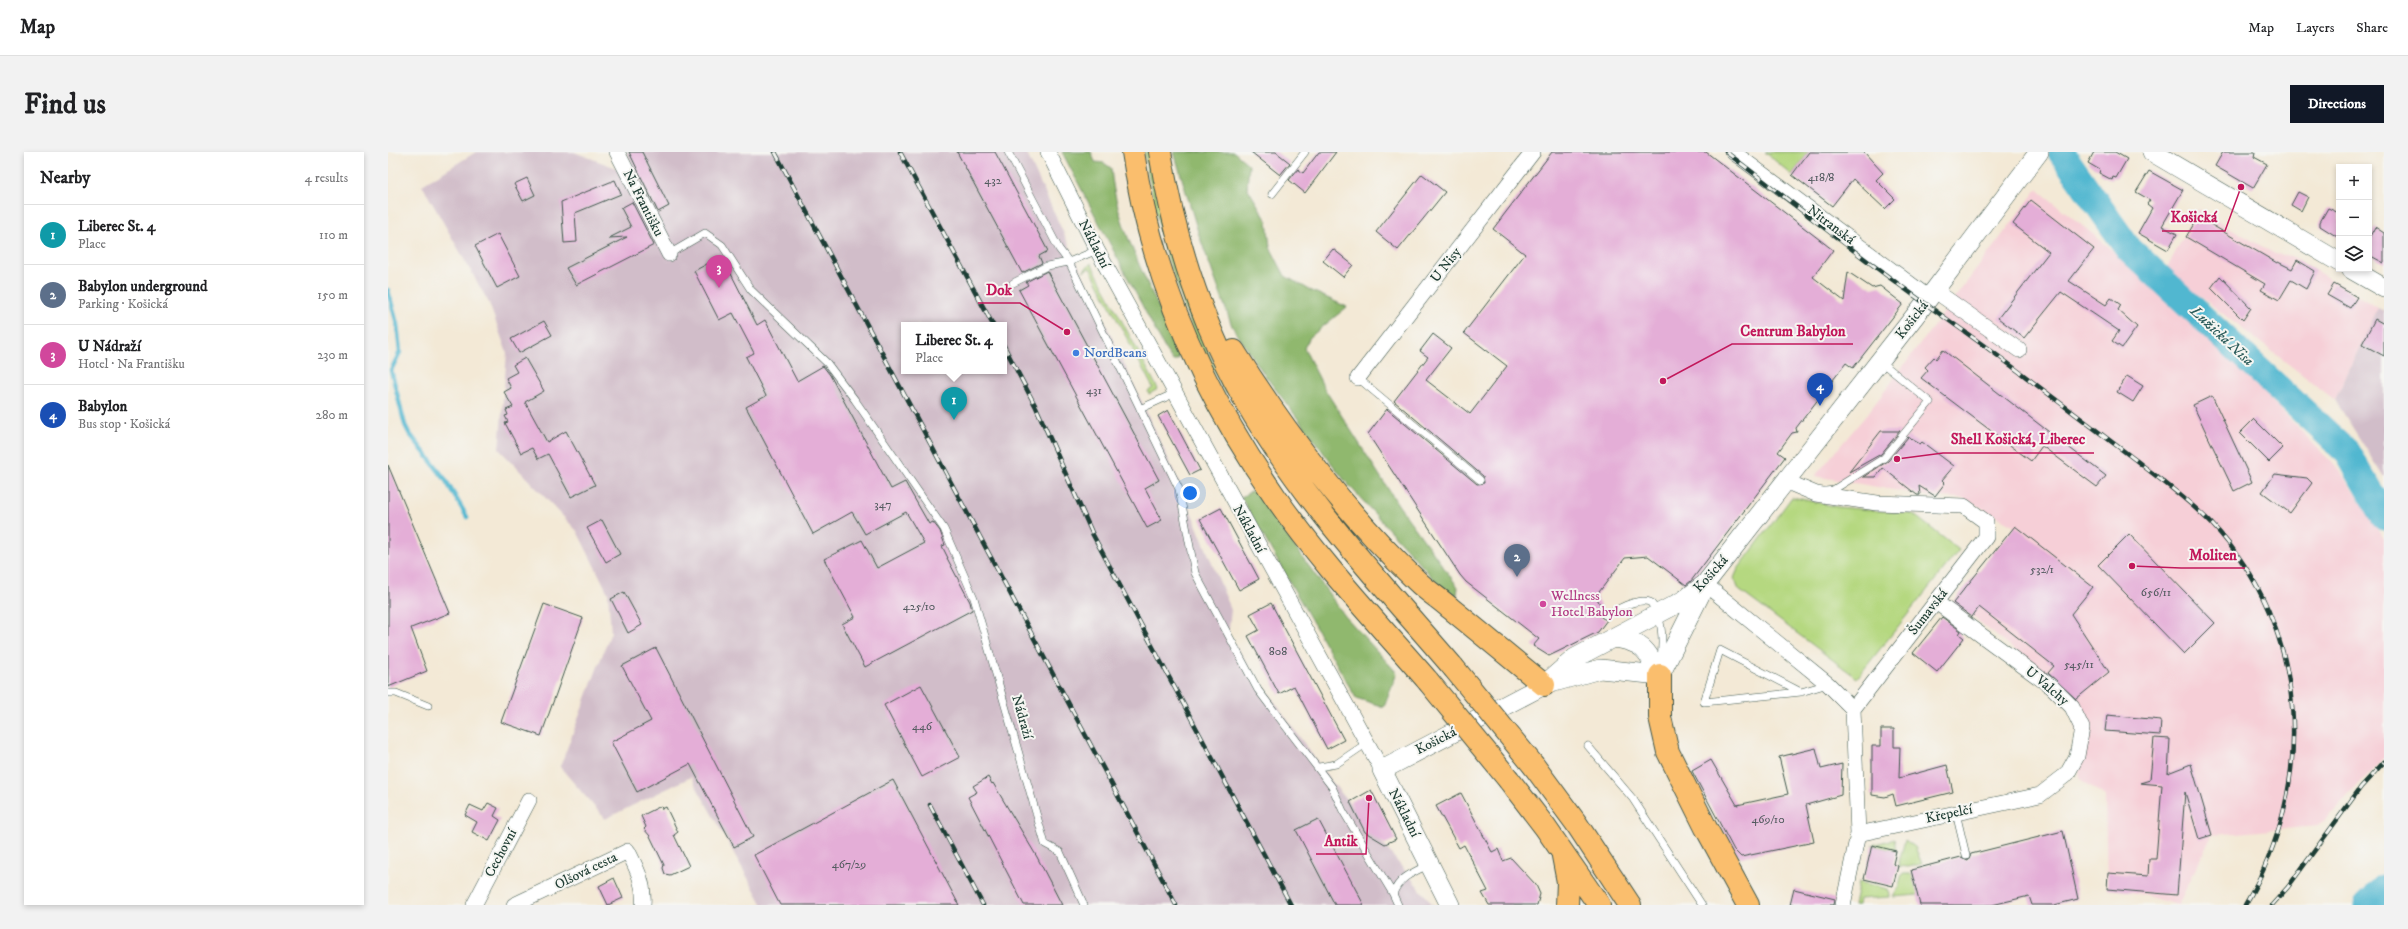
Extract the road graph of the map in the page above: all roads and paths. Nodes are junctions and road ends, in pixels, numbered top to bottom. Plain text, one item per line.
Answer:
1 (617, 152) edge
2 (1008, 152) edge
3 (1048, 152) edge
4 (1160, 152) edge
5 (1305, 152) edge
6 (1533, 152) edge
7 (1733, 152) edge
8 (2152, 152) edge
9 (2038, 153) edge
10 (1131, 156) edge
11 (1272, 194) dead end
12 (1180, 244) junction
13 (1097, 250) junction
14 (668, 254) joint
15 (2336, 260) edge
16 (1069, 262) junction
17 (2356, 272) edge
18 (1013, 283) dead end
19 (2384, 288) edge
20 (1932, 294) junction
21 (2020, 350) dead end
22 (1880, 361) junction
23 (1358, 378) joint
24 (1175, 393) junction
25 (1140, 409) junction
26 (1480, 480) dead end
27 (1785, 481) junction
28 (1816, 494) junction
29 (1706, 584) junction
30 (1936, 602) junction
31 (1605, 615) dead end
32 (1658, 615) junction
33 (1614, 638) junction
34 (1660, 675) junction
35 (1828, 684) junction
36 (1544, 685) junction
37 (1801, 692) junction
38 (388, 693) edge
39 (428, 706) dead end
40 (1853, 709) junction
41 (1367, 743) junction
42 (1588, 746) dead end
43 (1318, 767) junction
44 (1382, 770) junction
45 (2040, 795) joint
46 (529, 800) dead end
47 (1956, 812) junction
48 (1858, 834) junction
49 (1561, 849) junction
50 (1966, 856) dead end
51 (1430, 864) junction
52 (1616, 883) junction
53 (1393, 894) junction
54 (474, 905) edge
55 (514, 905) edge
56 (643, 905) edge
57 (1084, 905) edge
58 (1398, 905) edge
59 (1450, 905) edge
60 (1567, 905) edge
61 (1599, 905) edge
62 (1630, 905) edge
63 (1634, 905) edge
64 (1702, 905) edge
65 (1748, 905) edge
66 (1843, 905) edge

1 - 14 street, Na Františku
2 - 16 lane
3 - 13 street, Nákladní
4 - 12 highway
5 - 11 lane
6 - 23 street, U Nisy
7 - 20 street, Nitranská
8 - 15 street
9 - 20 street, Košická
10 - 49 highway, bridge
12 - 36 highway
12 - 52 highway, bridge
13 - 16 lane
13 - 24 street, Nákladní
14 - 57 lane, Nádraží
16 - 18 lane
16 - 25 lane
17 - 19 street
20 - 21 street, Košická
20 - 22 street, Košická
22 - 27 street, Košická
22 - 28 lane
23 - 26 lane
24 - 25 lane
24 - 41 street, Nákladní
25 - 43 lane
27 - 28 street, Šumavská
27 - 29 street, Košická
28 - 30 street, Šumavská
29 - 32 street, Košická
29 - 34 street
29 - 35 street
30 - 40 street, Šumavská
30 - 45 street, U Valchy
31 - 32 lane
32 - 33 street, Košická
32 - 34 lane
33 - 34 street
33 - 36 street, Košická
34 - 36 street
34 - 65 highway
35 - 37 lane
35 - 40 street
36 - 44 street, Košická
37 - 37 lane
38 - 39 lane
40 - 48 street
41 - 43 lane
41 - 44 street, Nákladní
42 - 64 lane
43 - 53 lane
44 - 51 street, Nákladní
45 - 47 street, Křepelčí
46 - 54 street, Cechovní
47 - 48 street, Křepelčí
47 - 50 lane
48 - 66 street
49 - 60 highway
49 - 61 highway
51 - 53 lane
51 - 59 street, Nákladní
52 - 62 highway
52 - 63 highway
53 - 58 lane
55 - 56 street, Olšová cesta

